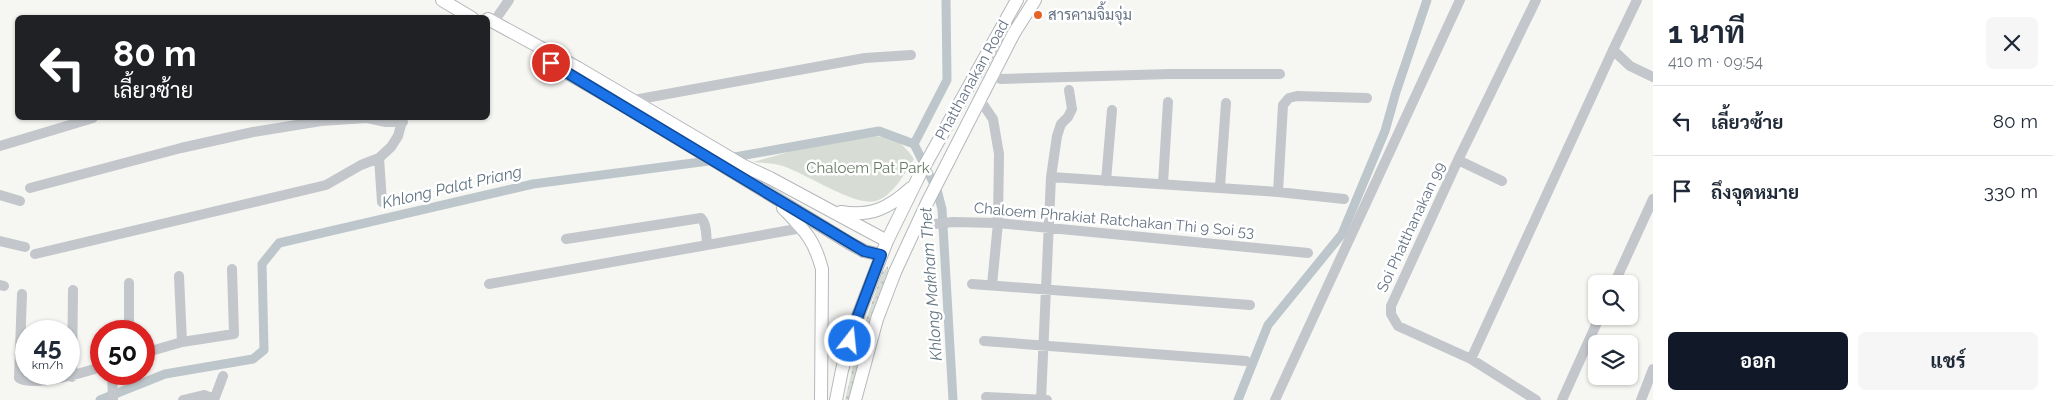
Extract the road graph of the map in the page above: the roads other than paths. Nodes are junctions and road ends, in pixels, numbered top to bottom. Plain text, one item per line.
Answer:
1 (442, 0) edge
2 (455, 0) edge
3 (509, 0) edge
4 (1017, 0) edge
5 (1035, 0) edge
6 (1460, 0) edge
7 (1536, 0) edge
8 (1637, 0) edge
9 (463, 15) edge
10 (478, 15) edge
11 (490, 20) edge
12 (490, 23) edge
13 (490, 23) edge
14 (1613, 50) junction
15 (911, 55) dead end
16 (1280, 74) dead end
17 (992, 76) junction
18 (1653, 77) edge
19 (1069, 90) dead end
20 (1366, 98) dead end
21 (634, 100) junction
22 (980, 100) junction
23 (1168, 102) dead end
24 (1226, 103) dead end
25 (1112, 110) dead end
26 (86, 120) edge
27 (322, 120) edge
28 (403, 120) edge
29 (0, 146) edge
30 (699, 146) junction
31 (379, 158) junction
32 (1458, 160) junction
33 (1051, 177) junction
34 (918, 179) junction
35 (1106, 181) junction
36 (1502, 181) dead end
37 (1163, 183) junction
38 (1220, 187) junction
39 (30, 188) dead end
40 (1278, 192) junction
41 (0, 195) edge
42 (771, 196) junction
43 (1344, 199) dead end
44 (1653, 199) edge
45 (20, 201) dead end
46 (382, 202) dead end
47 (834, 211) junction
48 (998, 223) junction
49 (917, 226) junction
50 (1048, 227) junction
51 (802, 228) junction
52 (566, 239) dead end
53 (0, 241) edge
54 (707, 244) junction
55 (25, 247) dead end
56 (886, 248) junction
57 (1308, 253) dead end
58 (35, 254) dead end
59 (232, 269) dead end
60 (895, 272) junction
61 (1618, 275) edge
62 (180, 276) dead end
63 (129, 283) dead end
64 (489, 284) dead end
65 (972, 284) dead end
66 (992, 285) junction
67 (1045, 288) junction
68 (73, 290) dead end
69 (22, 294) dead end
70 (1250, 305) dead end
71 (21, 320) edge
72 (73, 320) edge
73 (129, 320) edge
74 (1596, 325) edge
75 (984, 341) dead end
76 (182, 342) junction
77 (1043, 345) junction
78 (155, 351) edge
79 (1471, 359) junction
80 (1246, 361) dead end
81 (1653, 369) edge
82 (223, 376) dead end
83 (112, 385) edge
84 (986, 397) dead end
85 (214, 399) edge
86 (113, 400) edge
87 (183, 400) edge
88 (821, 400) edge
89 (836, 400) edge
90 (855, 400) edge
91 (1041, 400) edge
92 (1048, 400) edge
93 (1275, 400) edge
94 (1536, 400) edge
95 (1562, 400) edge
96 (1641, 400) edge

1 - 9 main road
2 - 10 main road
3 - 11 street
4 - 34 main road, Phatthanakan Road
5 - 17 main road, Phatthanakan Road
6 - 93 street
7 - 32 street, Soi Phatthanakan 99
8 - 14 street
12 - 21 main road
13 - 30 main road
14 - 18 street
14 - 79 street
15 - 21 street
16 - 17 street
17 - 22 main road, Phatthanakan Road
19 - 33 street
20 - 40 street
21 - 30 main road
22 - 48 street
22 - 49 main road, Phatthanakan Road
23 - 37 street
24 - 38 street
25 - 35 street
26 - 29 street
27 - 39 street
28 - 31 street
30 - 42 main road
30 - 47 main road
31 - 46 street
31 - 58 street
32 - 36 street
32 - 79 street, Soi Phatthanakan 99
33 - 35 street
33 - 50 street
34 - 47 main road
34 - 56 main road, Phatthanakan Road
35 - 37 street
37 - 38 street
38 - 40 street
40 - 43 street
41 - 45 street
42 - 51 main road
42 - 56 main road
44 - 61 street
47 - 56 main road
48 - 49 street, Chaloem Phrakiat Ratchakan Thi 9 Soi 53
48 - 50 street, Chaloem Phrakiat Ratchakan Thi 9 Soi 53
48 - 66 street
49 - 56 main road
49 - 60 main road, Phatthanakan Road
50 - 57 street, Chaloem Phrakiat Ratchakan Thi 9 Soi 53
50 - 67 street
51 - 54 street
51 - 88 main road
52 - 54 street
53 - 55 street
54 - 64 street
56 - 60 main road
56 - 89 main road, Phatthanakan Road
59 - 76 street
60 - 90 main road, Phatthanakan Road
62 - 76 street
63 - 73 street
65 - 66 street
66 - 67 street
67 - 70 street
67 - 77 street
68 - 72 street
69 - 71 street
74 - 95 street
75 - 77 street
76 - 78 street
77 - 80 street
77 - 91 street
79 - 94 street, Soi Phatthanakan 99
81 - 96 street
82 - 85 street
83 - 86 street
84 - 91 street
85 - 87 street
91 - 92 street

